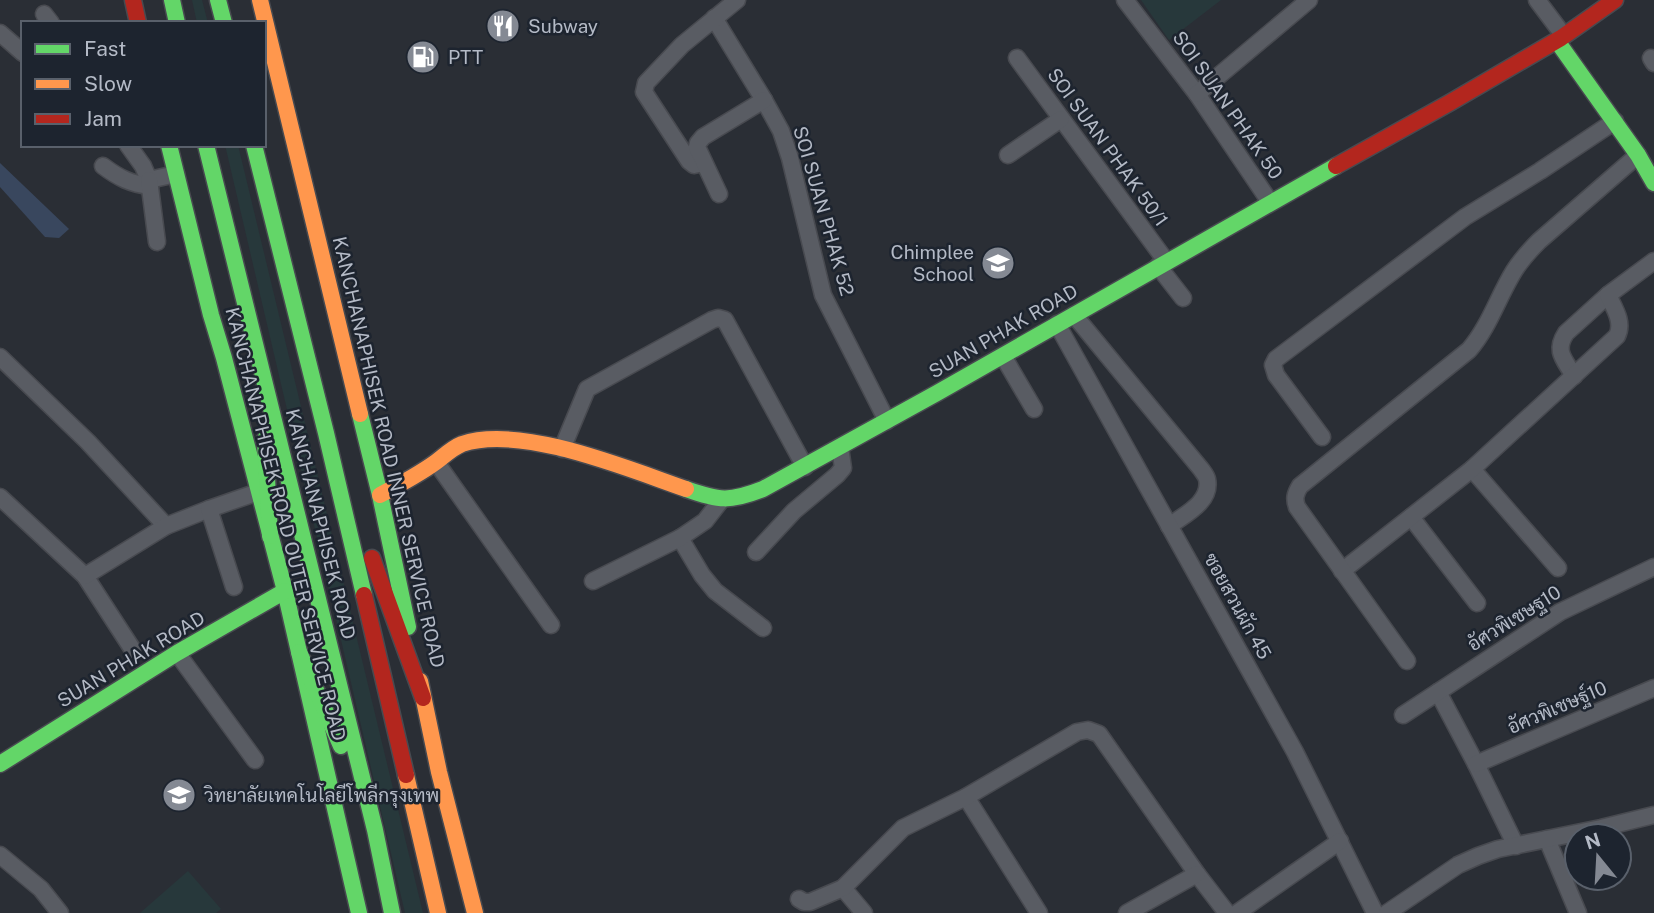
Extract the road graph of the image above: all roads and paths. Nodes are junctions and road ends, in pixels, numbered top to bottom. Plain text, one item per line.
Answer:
1 (132, 0) edge
2 (172, 0) edge
3 (218, 0) edge
4 (260, 0) edge
5 (737, 0) edge
6 (1125, 0) edge
7 (1309, 0) edge
8 (1537, 0) edge
9 (1615, 0) edge
10 (714, 18) junction
11 (134, 21) edge
12 (177, 21) edge
13 (223, 21) edge
14 (265, 21) edge
15 (266, 25) edge
16 (0, 33) edge
17 (1560, 38) junction
18 (21, 51) edge
19 (1017, 58) dead end
20 (1197, 94) junction
21 (764, 100) junction
22 (1061, 119) junction
23 (1615, 121) junction
24 (129, 147) edge
25 (169, 147) edge
26 (191, 147) edge
27 (206, 147) edge
28 (255, 147) edge
29 (1007, 155) dead end
30 (1638, 155) junction
31 (704, 163) junction
32 (103, 166) dead end
33 (176, 174) junction
34 (150, 183) junction
35 (1654, 183) edge
36 (719, 194) dead end
37 (1270, 202) junction
38 (222, 209) junction
39 (157, 242) dead end
40 (1654, 261) edge
41 (1162, 264) junction
42 (1608, 295) junction
43 (1183, 298) dead end
44 (1074, 315) junction
45 (1057, 324) junction
46 (1003, 356) junction
47 (0, 357) edge
48 (261, 369) junction
49 (1574, 376) junction
50 (1034, 409) dead end
51 (887, 421) junction
52 (327, 433) junction
53 (1322, 437) dead end
54 (841, 447) junction
55 (562, 449) junction
56 (436, 462) junction
57 (805, 467) junction
58 (1472, 470) junction
59 (258, 492) junction
60 (380, 495) junction
61 (0, 497) edge
62 (722, 499) junction
63 (209, 509) junction
64 (1411, 517) junction
65 (1169, 526) junction
66 (166, 527) junction
67 (270, 536) junction
68 (681, 538) junction
69 (756, 552) dead end
70 (1654, 567) edge
71 (1558, 568) dead end
72 (1342, 571) junction
73 (85, 576) junction
74 (593, 581) dead end
75 (234, 587) dead end
76 (285, 591) junction
77 (1477, 603) dead end
78 (551, 625) dead end
79 (762, 628) dead end
80 (132, 650) dead end
81 (299, 652) junction
82 (177, 653) junction
83 (1407, 661) dead end
84 (1654, 688) edge
85 (1438, 692) junction
86 (423, 698) junction
87 (1402, 715) dead end
88 (255, 760) dead end
89 (0, 764) edge
90 (1476, 764) junction
91 (966, 797) junction
92 (1654, 815) edge
93 (372, 817) junction
94 (1547, 839) junction
95 (1340, 841) junction
96 (1516, 846) junction
97 (0, 855) edge
98 (1197, 874) junction
99 (842, 888) junction
100 (799, 899) dead end
101 (60, 913) edge
102 (359, 913) edge
103 (392, 913) edge
104 (438, 913) edge
105 (475, 913) edge
106 (864, 913) edge
107 (1039, 913) edge
108 (1127, 913) edge
109 (1227, 913) edge
110 (1237, 913) edge
111 (1375, 913) edge
112 (1387, 913) edge
113 (1578, 913) edge

1 - 11 main road
2 - 12 main road
3 - 13 main road
4 - 14 main road, KANCHANAPHISEK ROAD INNER SERVICE ROAD
5 - 10 street
6 - 20 street, SOI SUAN PHAK 50
7 - 20 street
8 - 17 street
9 - 17 main road, SUAN PHAK ROAD
10 - 21 street, SOI SUAN PHAK 52
10 - 31 street
15 - 60 main road, KANCHANAPHISEK ROAD INNER SERVICE ROAD
16 - 18 street
17 - 23 main road
17 - 37 main road, SUAN PHAK ROAD
19 - 22 street, SOI SUAN PHAK 50/1
20 - 37 street, SOI SUAN PHAK 50
21 - 31 street
21 - 51 street, SOI SUAN PHAK 52
22 - 29 street
22 - 41 street, SOI SUAN PHAK 50/1
23 - 30 main road
23 - 53 street
24 - 34 street
25 - 33 main road, KANCHANAPHISEK ROAD OUTER SERVICE ROAD
26 - 38 main road
27 - 38 main road, KANCHANAPHISEK ROAD
28 - 52 main road, KANCHANAPHISEK ROAD
30 - 35 main road
30 - 72 street
31 - 36 street
32 - 34 street
33 - 34 street
33 - 59 main road, KANCHANAPHISEK ROAD OUTER SERVICE ROAD
34 - 39 street
37 - 41 main road, SUAN PHAK ROAD
38 - 48 main road, KANCHANAPHISEK ROAD
40 - 42 street
41 - 43 street, SOI SUAN PHAK 50/1
41 - 44 main road, SUAN PHAK ROAD
42 - 49 street
42 - 49 street
44 - 45 main road, SUAN PHAK ROAD
44 - 65 street
45 - 46 main road, SUAN PHAK ROAD
45 - 65 street, ซอยสวนผัก 45
46 - 50 street
46 - 51 main road, SUAN PHAK ROAD
47 - 66 street
48 - 67 main road
48 - 93 main road, KANCHANAPHISEK ROAD
49 - 58 street
51 - 54 main road, SUAN PHAK ROAD
52 - 86 main road
52 - 104 main road, KANCHANAPHISEK ROAD
54 - 57 main road, SUAN PHAK ROAD
54 - 69 street
55 - 56 main road, SUAN PHAK ROAD
55 - 57 street
55 - 62 main road, SUAN PHAK ROAD
56 - 60 main road, SUAN PHAK ROAD
56 - 78 street
57 - 62 main road, SUAN PHAK ROAD
58 - 64 street
58 - 71 street
59 - 63 street
59 - 67 main road, KANCHANAPHISEK ROAD OUTER SERVICE ROAD
60 - 86 main road, KANCHANAPHISEK ROAD INNER SERVICE ROAD
61 - 73 street
62 - 68 street
63 - 66 street
63 - 75 street
64 - 72 street
64 - 77 street
65 - 95 street, ซอยสวนผัก 45
66 - 73 street
67 - 76 main road, KANCHANAPHISEK ROAD OUTER SERVICE ROAD
68 - 74 street
68 - 79 street
70 - 85 street, อัศวพิเชษฐ10
72 - 83 street
73 - 80 street
76 - 81 main road, KANCHANAPHISEK ROAD OUTER SERVICE ROAD
76 - 82 main road, SUAN PHAK ROAD
81 - 93 main road
81 - 102 main road, KANCHANAPHISEK ROAD OUTER SERVICE ROAD
82 - 88 street
82 - 89 main road, SUAN PHAK ROAD
84 - 90 street, อัศวพิเชษฐ์10
85 - 87 street, อัศวพิเชษฐ10
85 - 90 street
86 - 105 main road, KANCHANAPHISEK ROAD INNER SERVICE ROAD
90 - 96 street
91 - 98 street
91 - 99 street
91 - 107 street
92 - 94 street
93 - 103 main road, KANCHANAPHISEK ROAD
94 - 96 street
94 - 113 street
95 - 110 street
95 - 111 street, ซอยสวนผัก 45
96 - 112 street
97 - 101 street
98 - 108 street
98 - 109 street
99 - 100 street
99 - 106 street

